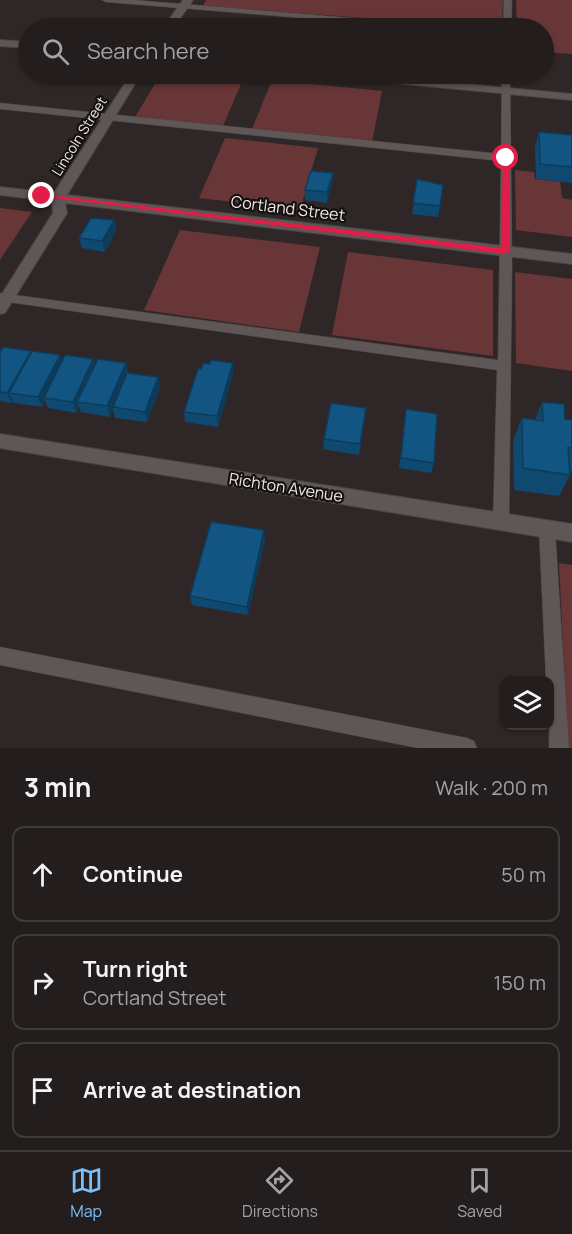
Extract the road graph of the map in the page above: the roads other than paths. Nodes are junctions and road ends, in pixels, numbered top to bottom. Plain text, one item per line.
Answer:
1 (106, 0) edge
2 (508, 0) edge
3 (186, 4) edge
4 (176, 18) edge
5 (339, 18) edge
6 (507, 18) edge
7 (0, 43) edge
8 (18, 44) edge
9 (130, 84) edge
10 (439, 84) edge
11 (505, 84) edge
12 (505, 90) junction
13 (572, 97) edge
14 (0, 106) edge
15 (109, 117) junction
16 (506, 158) junction
17 (0, 191) edge
18 (58, 198) junction
19 (506, 251) junction
20 (572, 260) edge
21 (2, 301) edge
22 (504, 366) junction
23 (0, 441) edge
24 (501, 522) junction
25 (547, 529) junction
26 (572, 533) edge
27 (0, 656) edge
28 (467, 748) edge
29 (559, 748) edge

1 - 3 lane
2 - 6 lane
3 - 4 street
3 - 5 lane
7 - 8 street
9 - 15 street, Lincoln Street
10 - 12 street
11 - 12 lane
12 - 13 street
12 - 16 lane
14 - 15 lane
15 - 16 lane
15 - 18 street, Lincoln Street
16 - 19 lane
17 - 18 street, Cortland Street
18 - 19 street, Cortland Street
18 - 21 street, Lincoln Street
19 - 20 street, Cortland Street
19 - 22 lane
21 - 22 lane
22 - 24 lane
23 - 24 street, Richton Avenue
24 - 25 street, Richton Avenue
25 - 26 street, Richton Avenue
25 - 29 lane
27 - 28 lane

